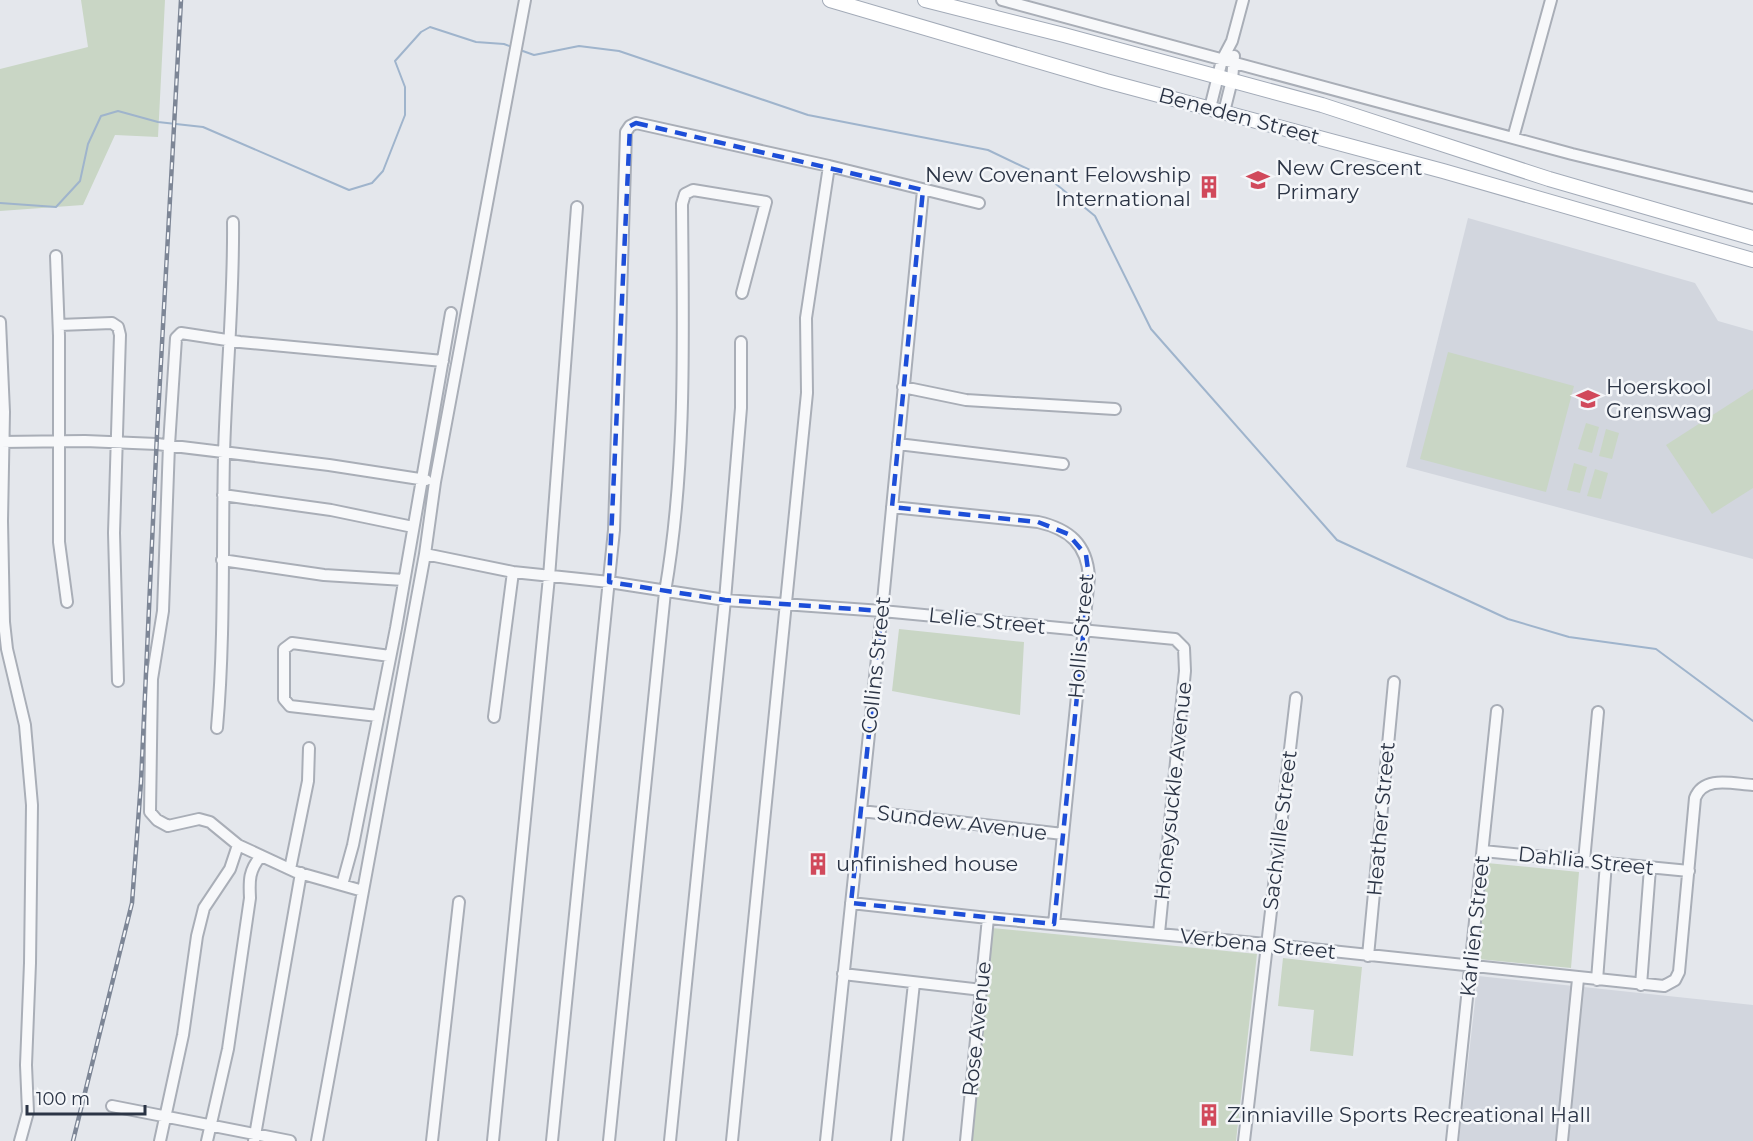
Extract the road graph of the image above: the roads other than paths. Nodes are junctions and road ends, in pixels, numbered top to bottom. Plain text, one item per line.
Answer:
1 (525, 0) edge
2 (830, 0) edge
3 (924, 0) edge
4 (1002, 0) edge
5 (1244, 0) edge
6 (1551, 0) edge
7 (1232, 41) junction
8 (1222, 60) junction
9 (1235, 63) junction
10 (1225, 78) junction
11 (1210, 108) junction
12 (1224, 112) junction
13 (1513, 138) junction
14 (829, 166) junction
15 (922, 190) junction
16 (1753, 198) edge
17 (979, 203) dead end
18 (577, 207) dead end
19 (233, 222) dead end
20 (1753, 238) edge
21 (56, 256) dead end
22 (1750, 260) edge
23 (742, 293) dead end
24 (451, 313) dead end
25 (0, 322) edge
26 (59, 325) junction
27 (229, 340) junction
28 (741, 342) dead end
29 (443, 361) junction
30 (903, 387) junction
31 (1115, 409) dead end
32 (59, 441) junction
33 (1, 442) edge
34 (118, 442) junction
35 (898, 444) junction
36 (169, 445) junction
37 (224, 452) junction
38 (1063, 464) dead end
39 (421, 480) junction
40 (435, 482) junction
41 (223, 495) junction
42 (892, 507) junction
43 (413, 527) junction
44 (425, 554) junction
45 (222, 560) junction
46 (513, 572) junction
47 (549, 577) junction
48 (404, 580) junction
49 (609, 582) junction
50 (665, 592) junction
51 (725, 600) junction
52 (67, 602) dead end
53 (786, 604) junction
54 (882, 611) junction
55 (1083, 630) junction
56 (1184, 648) joint
57 (390, 656) junction
58 (117, 681) dead end
59 (1394, 682) dead end
60 (1296, 698) dead end
61 (1497, 711) dead end
62 (1599, 712) dead end
63 (378, 716) junction
64 (494, 717) dead end
65 (217, 728) dead end
66 (309, 748) dead end
67 (1753, 785) edge
68 (861, 811) junction
69 (1063, 834) junction
70 (238, 845) junction
71 (1483, 851) junction
72 (261, 856) junction
73 (1584, 861) junction
74 (1606, 863) junction
75 (1650, 868) junction
76 (290, 869) junction
77 (1689, 871) junction
78 (301, 873) junction
79 (342, 885) junction
80 (363, 891) junction
81 (459, 902) dead end
82 (851, 903) junction
83 (987, 918) junction
84 (1054, 924) junction
85 (1159, 933) junction
86 (1266, 944) junction
87 (1368, 956) junction
88 (1471, 966) junction
89 (843, 974) junction
90 (1578, 978) junction
91 (1597, 980) junction
92 (914, 983) junction
93 (1641, 985) junction
94 (982, 990) junction
95 (112, 1106) dead end
96 (166, 1117) junction
97 (211, 1125) junction
98 (255, 1138) edge
99 (20, 1141) edge
100 (160, 1141) edge
101 (207, 1141) edge
102 (290, 1141) edge
103 (317, 1141) edge
104 (432, 1141) edge
105 (493, 1141) edge
106 (552, 1141) edge
107 (609, 1141) edge
108 (670, 1141) edge
109 (732, 1141) edge
110 (826, 1141) edge
111 (897, 1141) edge
112 (966, 1141) edge
113 (1244, 1141) edge
114 (1452, 1141) edge
115 (1562, 1141) edge

1 - 40 street
2 - 11 main road, Beneden Street
3 - 10 main road, Beneden Street
4 - 8 street
5 - 7 street
6 - 13 street
7 - 8 street
7 - 9 street
8 - 9 street
8 - 10 street
9 - 10 street
9 - 13 street
10 - 11 street
10 - 12 street
10 - 20 main road, Beneden Street
11 - 12 main road, Beneden Street
12 - 22 main road, Beneden Street
13 - 16 street
14 - 15 street
14 - 49 street
14 - 53 street
15 - 17 street
15 - 30 street, Collins Street
18 - 47 street
19 - 27 street
21 - 26 street
23 - 50 street
24 - 29 street
25 - 33 street
26 - 32 street
26 - 34 street
27 - 29 street
27 - 36 street
27 - 37 street
28 - 51 street
29 - 39 street
30 - 31 street
30 - 35 street, Collins Street
32 - 33 street
32 - 34 street
32 - 52 street
33 - 99 street
34 - 36 street
34 - 58 street
35 - 38 street
35 - 42 street, Collins Street
36 - 37 street
36 - 70 street
37 - 39 street
37 - 41 street
39 - 40 street
39 - 43 street
40 - 44 street
41 - 43 street
41 - 45 street
42 - 54 street, Collins Street
42 - 55 street, Hollis Street
43 - 48 street
44 - 46 street, Lelie Street
44 - 80 street
45 - 48 street
45 - 65 street
46 - 47 street, Lelie Street
46 - 64 street
47 - 49 street, Lelie Street
47 - 105 street
48 - 57 street
49 - 50 street, Lelie Street
49 - 106 street
50 - 51 street, Lelie Street
50 - 107 street
51 - 53 street, Lelie Street
51 - 108 street
53 - 54 street, Lelie Street
53 - 109 street
54 - 55 street, Lelie Street
54 - 68 street, Collins Street
55 - 56 street, Lelie Street
55 - 69 street, Hollis Street
56 - 85 street, Honeysuckle Avenue
57 - 63 street
57 - 63 street
59 - 87 street, Heather Street
60 - 86 street, Sachville Street
61 - 71 street, Karlien Street
62 - 73 street
63 - 79 street
66 - 76 street
67 - 77 street
68 - 69 street, Sundew Avenue
68 - 82 street, Collins Street
69 - 84 street, Hollis Street
70 - 72 street
70 - 96 street
71 - 73 street, Dahlia Street
71 - 88 street, Karlien Street
72 - 76 street
72 - 97 street
73 - 74 street, Dahlia Street
74 - 75 street, Dahlia Street
74 - 91 street
75 - 77 street, Dahlia Street
75 - 93 street
76 - 78 street
77 - 93 street, Verbena Street
78 - 79 street
78 - 98 street
79 - 80 street
80 - 103 street
81 - 104 street
82 - 83 street, Verbena Street
82 - 89 street, Collins Street
83 - 84 street, Verbena Street
83 - 94 street, Rose Avenue
84 - 85 street, Verbena Street
85 - 86 street, Verbena Street
86 - 87 street, Verbena Street
86 - 113 street, Sachville Street
87 - 88 street, Verbena Street
88 - 90 street, Verbena Street
88 - 114 street, Karlien Street
89 - 92 street
89 - 110 street, Collins Street
90 - 91 street, Verbena Street
90 - 115 street
91 - 93 street, Verbena Street
92 - 94 street
92 - 111 street
94 - 112 street, Rose Avenue
95 - 96 street
96 - 97 street
96 - 100 street
97 - 98 street
97 - 101 street
98 - 102 street

